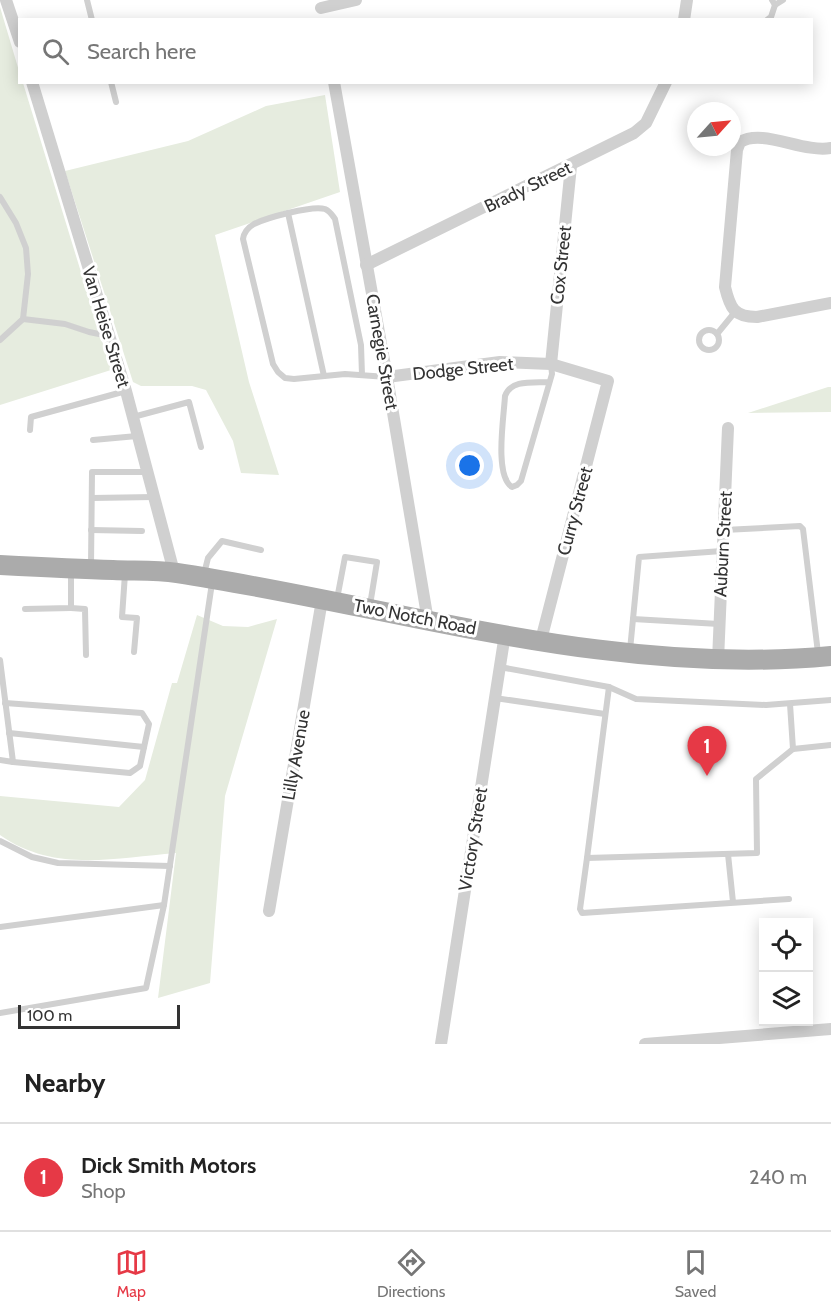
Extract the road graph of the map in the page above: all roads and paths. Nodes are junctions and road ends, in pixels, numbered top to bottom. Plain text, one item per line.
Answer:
1 (6, 0) edge
2 (87, 0) edge
3 (356, 0) edge
4 (687, 0) edge
5 (783, 0) edge
6 (774, 2) edge
7 (321, 9) edge
8 (92, 18) edge
9 (684, 18) edge
10 (770, 18) edge
11 (18, 36) edge
12 (33, 84) edge
13 (112, 84) edge
14 (334, 84) edge
15 (665, 84) edge
16 (117, 102) dead end
17 (831, 148) edge
18 (571, 166) junction
19 (0, 197) edge
20 (288, 213) junction
21 (366, 265) junction
22 (831, 303) edge
23 (735, 312) junction
24 (23, 319) junction
25 (717, 334) dead end
26 (109, 336) junction
27 (0, 340) edge
28 (551, 364) junction
29 (362, 375) junction
30 (324, 376) junction
31 (387, 377) junction
32 (608, 381) joint
33 (549, 382) junction
34 (126, 392) junction
35 (133, 417) junction
36 (728, 428) dead end
37 (30, 430) dead end
38 (138, 436) junction
39 (93, 440) dead end
40 (201, 447) dead end
41 (148, 472) junction
42 (154, 497) junction
43 (92, 498) junction
44 (92, 530) junction
45 (724, 530) junction
46 (142, 531) dead end
47 (261, 550) dead end
48 (722, 551) junction
49 (0, 566) edge
50 (70, 568) junction
51 (92, 569) junction
52 (125, 570) junction
53 (174, 572) junction
54 (208, 578) junction
55 (329, 601) junction
56 (71, 608) junction
57 (25, 609) dead end
58 (369, 609) junction
59 (633, 619) junction
60 (428, 621) junction
61 (719, 624) junction
62 (505, 634) junction
63 (541, 640) junction
64 (134, 652) dead end
65 (629, 654) junction
66 (86, 655) dead end
67 (825, 656) edge
68 (0, 660) edge
69 (718, 660) junction
70 (500, 667) junction
71 (609, 687) junction
72 (495, 698) junction
73 (831, 700) edge
74 (5, 703) junction
75 (790, 704) junction
76 (605, 714) junction
77 (9, 734) junction
78 (831, 745) edge
79 (144, 747) junction
80 (793, 749) junction
81 (0, 760) edge
82 (13, 762) junction
83 (0, 841) edge
84 (728, 854) junction
85 (587, 858) junction
86 (170, 866) junction
87 (789, 898) dead end
88 (733, 902) junction
89 (164, 905) junction
90 (269, 911) dead end
91 (0, 927) edge
92 (0, 1013) edge
93 (831, 1029) edge
94 (441, 1044) edge
95 (645, 1044) edge

1 - 11 street
2 - 8 lane
3 - 7 street
4 - 9 street
5 - 6 lane
6 - 10 lane
12 - 26 street, Van Heise Street
13 - 16 lane
14 - 21 street, Carnegie Street
15 - 18 street, Brady Street
17 - 23 street
18 - 21 street, Brady Street
18 - 28 street, Cox Street
19 - 24 lane
20 - 29 lane
20 - 30 lane
20 - 30 lane
21 - 31 street, Carnegie Street
22 - 23 street
23 - 25 lane
24 - 26 lane
24 - 27 lane
26 - 34 street, Van Heise Street
28 - 31 street, Dodge Street
28 - 32 street, Dodge Street
28 - 33 lane
29 - 30 lane
29 - 31 lane
31 - 60 street, Carnegie Street
32 - 63 street, Curry Street
33 - 33 lane
34 - 35 street, Van Heise Street
34 - 37 lane
35 - 38 street, Van Heise Street
35 - 40 lane
36 - 45 street, Auburn Street
38 - 39 lane
38 - 41 street, Van Heise Street
41 - 42 street, Van Heise Street
41 - 43 lane
42 - 43 lane
42 - 53 street, Van Heise Street
43 - 44 lane
44 - 46 lane
44 - 51 lane
45 - 48 street, Auburn Street
45 - 67 lane
47 - 54 lane
48 - 59 lane
48 - 61 street, Auburn Street
49 - 50 main road, Two Notch Road
50 - 51 main road, Two Notch Road
50 - 56 lane
51 - 52 main road, Two Notch Road
52 - 53 main road, Two Notch Road
52 - 64 lane
53 - 54 main road, Two Notch Road
54 - 55 main road, Two Notch Road
54 - 86 lane
55 - 58 main road, Two Notch Road
55 - 58 lane
55 - 90 street, Lilly Avenue
56 - 57 lane
56 - 66 lane
58 - 60 main road, Two Notch Road
59 - 61 lane
59 - 65 lane
60 - 62 main road, Two Notch Road
61 - 69 street, Auburn Street
62 - 63 main road, Two Notch Road
62 - 70 street, Victory Street
63 - 65 main road, Two Notch Road
65 - 69 main road, Two Notch Road
67 - 69 main road, Two Notch Road
68 - 74 lane
70 - 71 lane
70 - 72 street, Victory Street
71 - 75 lane
71 - 76 lane
72 - 76 lane
72 - 94 street, Victory Street
73 - 75 lane
74 - 77 lane
74 - 79 lane
75 - 80 lane
76 - 85 lane
77 - 79 lane
77 - 82 lane
78 - 80 lane
79 - 82 lane
80 - 84 lane
81 - 82 lane
83 - 86 lane
84 - 85 lane
84 - 88 lane
85 - 88 lane
86 - 89 lane
87 - 88 lane
89 - 91 lane
89 - 92 lane
93 - 95 street

